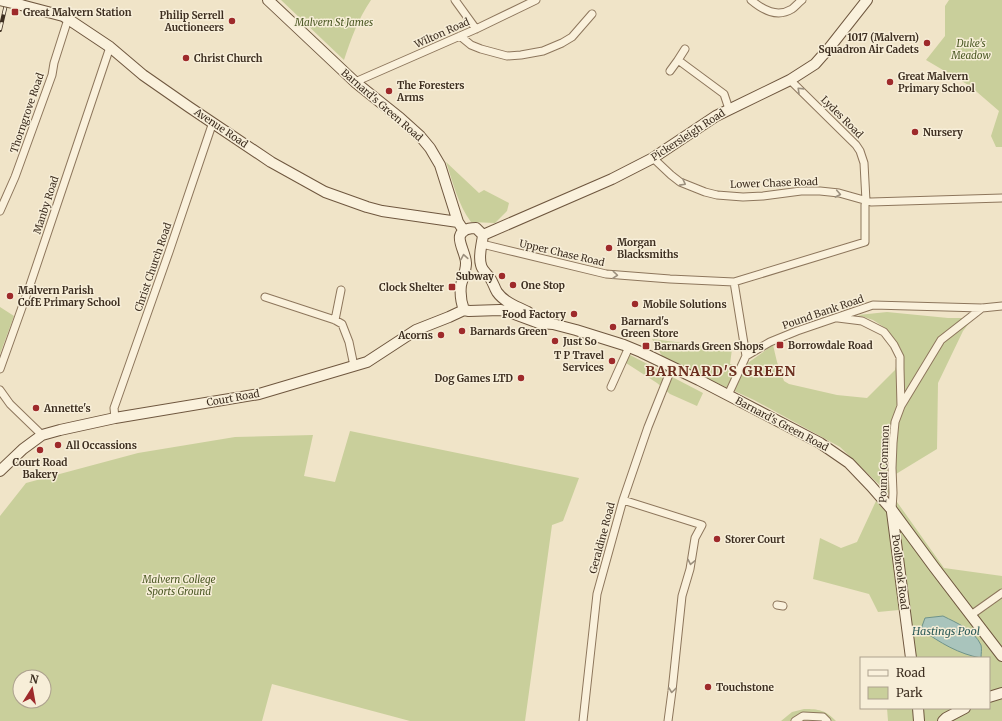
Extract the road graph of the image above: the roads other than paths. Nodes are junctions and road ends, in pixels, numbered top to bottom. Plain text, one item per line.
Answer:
1 (0, 0) edge
2 (268, 0) edge
3 (455, 0) edge
4 (536, 0) edge
5 (751, 0) edge
6 (802, 0) edge
7 (867, 0) edge
8 (592, 14) dead end
9 (68, 19) junction
10 (476, 29) junction
11 (460, 36) junction
12 (110, 47) junction
13 (685, 49) dead end
14 (678, 60) junction
15 (670, 72) dead end
16 (790, 80) junction
17 (355, 82) junction
18 (729, 109) junction
19 (213, 122) junction
20 (653, 158) junction
21 (1002, 198) edge
22 (866, 202) junction
23 (0, 211) edge
24 (458, 222) junction
25 (464, 231) junction
26 (482, 240) junction
27 (734, 282) junction
28 (341, 290) dead end
29 (498, 292) junction
30 (266, 297) dead end
31 (1002, 306) edge
32 (982, 308) junction
33 (464, 310) junction
34 (481, 311) junction
35 (836, 318) junction
36 (335, 320) junction
37 (553, 324) junction
38 (629, 347) junction
39 (746, 356) junction
40 (354, 366) junction
41 (672, 367) junction
42 (0, 369) edge
43 (611, 387) dead end
44 (0, 390) edge
45 (728, 395) junction
46 (901, 406) junction
47 (115, 418) junction
48 (42, 435) junction
49 (0, 471) edge
50 (623, 500) junction
51 (892, 510) junction
52 (1002, 593) edge
53 (970, 616) junction
54 (1002, 656) edge
55 (911, 657) edge
56 (1002, 692) edge
57 (990, 697) edge
58 (918, 709) edge
59 (963, 709) edge
60 (584, 721) edge
61 (668, 721) edge
62 (795, 721) edge
63 (827, 721) edge
64 (919, 721) edge
65 (943, 721) edge

1 - 9 main road, Avenue Road, bridge
2 - 17 main road, Barnard's Green Road
3 - 10 street
4 - 10 street, Wilton Road
5 - 6 street
7 - 16 main road, Pickersleigh Road
8 - 11 street
9 - 12 main road, Avenue Road
9 - 23 street, Thorngrove Road
10 - 11 street, Wilton Road
11 - 17 street, Wilton Road
12 - 19 main road, Avenue Road
12 - 42 street, Manby Road
13 - 14 street
14 - 15 street
14 - 18 street
16 - 18 main road, Pickersleigh Road
22 -> 16 street, Lydes Road
17 - 24 main road, Barnard's Green Road
18 - 20 main road, Pickersleigh Road
19 - 24 main road, Avenue Road
19 - 47 street, Christ Church Road
20 -> 22 street, Lower Chase Road
20 - 26 main road, Pickersleigh Road
21 - 22 street, Lower Chase Road
22 - 27 street, Upper Chase Road
24 - 25 main road, Barnard's Green Road
25 - 26 main road
33 -> 25 main road
26 -> 27 street, Upper Chase Road
26 - 29 main road, Barnard's Green Road
27 - 39 street
28 - 36 street
29 - 34 main road
29 - 37 main road, Barnard's Green Road
30 - 36 street
31 - 32 street, Pound Bank Road
32 - 35 street, Pound Bank Road
32 - 46 street
33 - 34 main road, Barnard's Green Road
33 - 40 main road, Court Road
34 - 37 main road, Barnard's Green Road
35 - 39 street, Pound Bank Road
35 - 46 street, Pound Common
36 - 40 street
37 - 38 main road, Barnard's Green Road
38 - 41 main road, Barnard's Green Road
38 - 43 street
39 - 45 street
40 - 47 main road, Court Road
41 - 45 main road, Barnard's Green Road
41 - 50 street, Geraldine Road
44 - 48 street
45 - 51 main road, Barnard's Green Road
46 - 51 street, Pound Common
47 - 48 main road, Court Road
48 - 49 main road, Court Road
50 - 60 street, Geraldine Road
50 -> 61 street
51 - 53 main road, Barnard's Green Road
51 - 55 main road, Poolbrook Road
52 - 53 street
53 - 54 main road, Barnard's Green Road
56 - 57 main road
58 - 64 main road
59 - 65 main road
62 - 63 street

